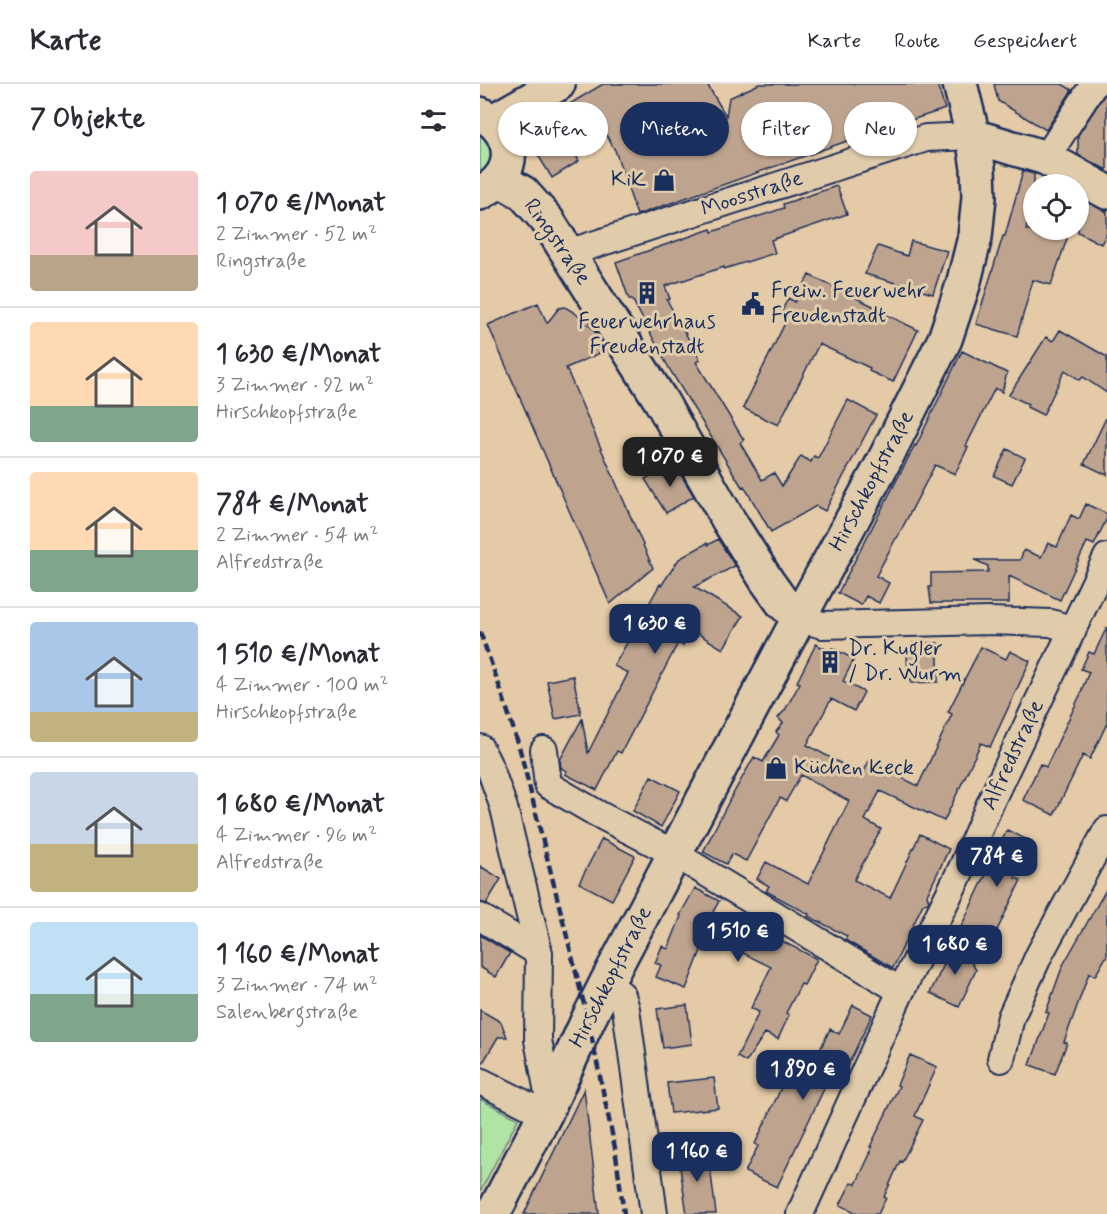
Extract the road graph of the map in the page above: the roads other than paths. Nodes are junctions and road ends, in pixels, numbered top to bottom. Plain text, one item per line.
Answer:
1 (558, 84) edge
2 (960, 84) edge
3 (1094, 84) edge
4 (487, 118) edge
5 (973, 136) junction
6 (1046, 158) junction
7 (490, 186) edge
8 (1107, 192) edge
9 (568, 253) junction
10 (1107, 557) edge
11 (799, 618) junction
12 (1073, 630) junction
13 (480, 748) edge
14 (544, 750) dead end
15 (1107, 830) edge
16 (675, 854) junction
17 (480, 917) edge
18 (539, 953) junction
19 (608, 981) junction
20 (901, 991) junction
21 (1001, 1059) dead end
22 (480, 1082) edge
23 (548, 1109) junction
24 (493, 1214) edge
25 (654, 1214) edge
26 (800, 1214) edge

1 - 4 main road
2 - 5 main road, Hirschkopfstraße
3 - 6 street
4 - 7 main road
5 - 6 main road
5 - 9 street, Moosstraße
5 - 11 main road, Hirschkopfstraße
6 - 8 main road
7 - 9 main road, Ringstraße
9 - 11 main road, Ringstraße
10 - 12 street, Alfredstraße
11 - 12 street
11 - 16 main road, Hirschkopfstraße
12 - 20 street, Alfredstraße
13 - 18 street
14 - 16 street
15 - 21 street
16 - 19 main road, Hirschkopfstraße
16 - 20 street
17 - 18 street
18 - 23 street
19 - 23 main road, Hirschkopfstraße
19 - 25 street
20 - 26 street, Alfredstraße
22 - 23 street
23 - 24 main road, Hirschkopfstraße

